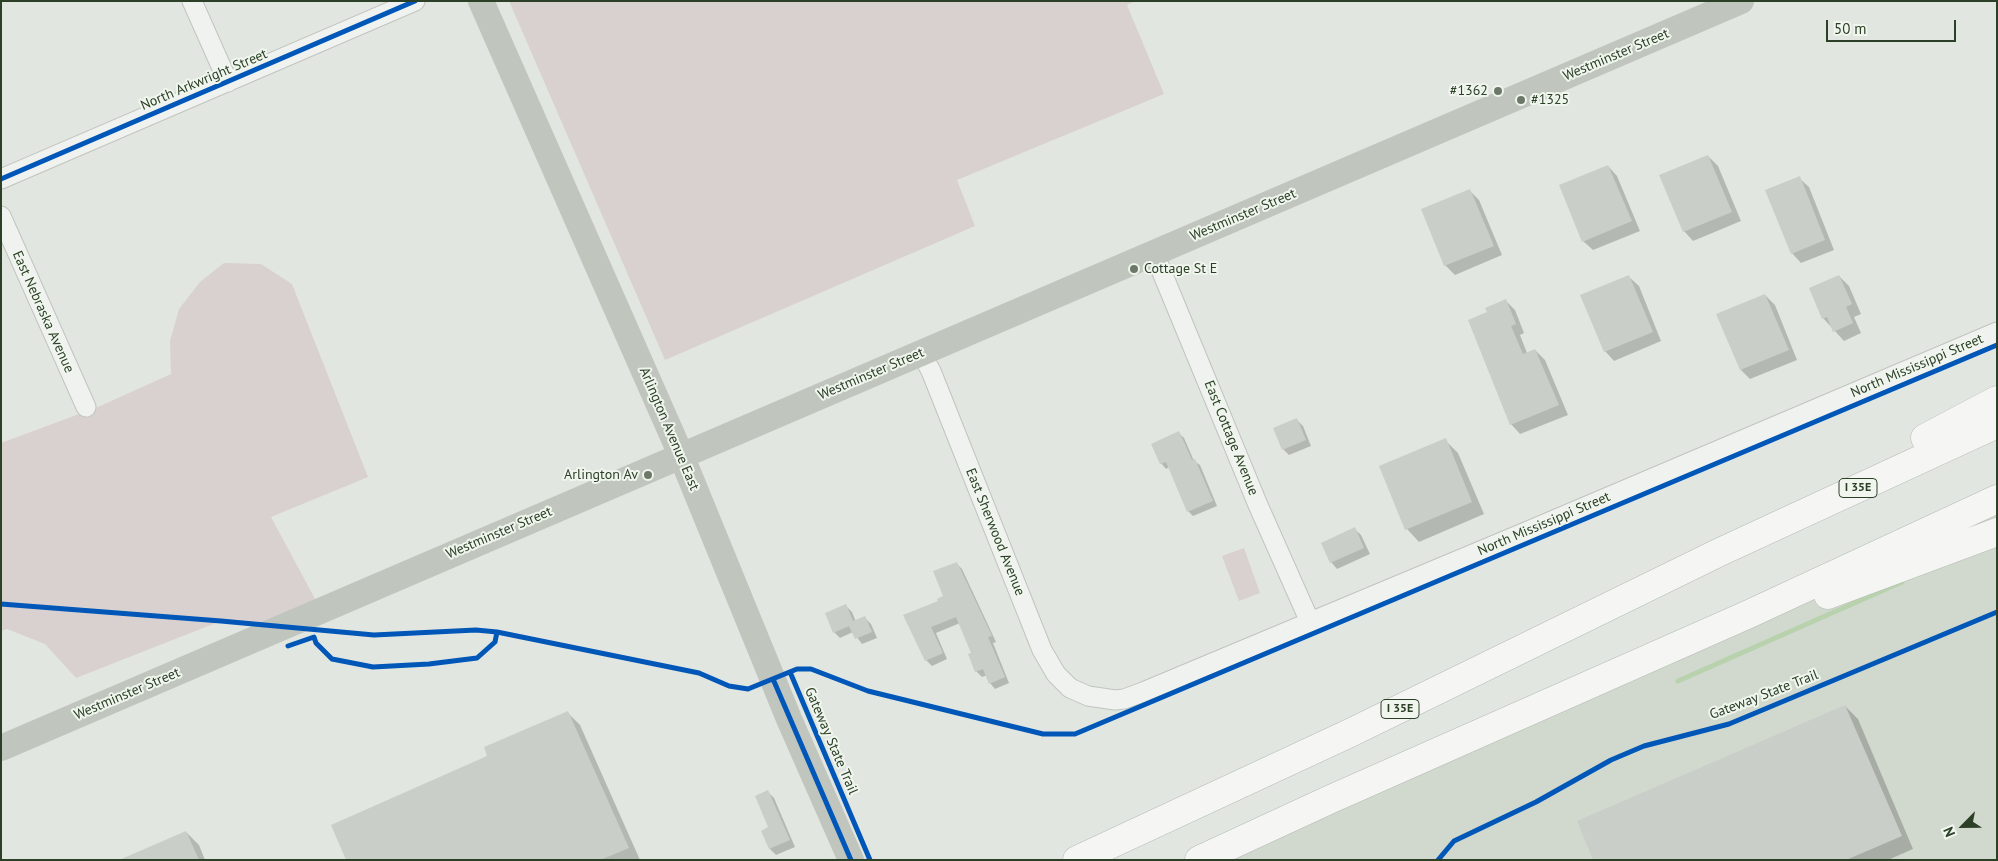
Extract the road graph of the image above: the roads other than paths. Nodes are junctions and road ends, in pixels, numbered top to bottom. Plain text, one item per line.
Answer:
1 (192, 1) edge
2 (415, 1) edge
3 (481, 1) edge
4 (1741, 1) edge
5 (228, 82) junction
6 (1, 179) edge
7 (1, 216) edge
8 (1154, 253) junction
9 (1997, 332) edge
10 (921, 353) junction
11 (1997, 400) edge
12 (86, 407) dead end
13 (1997, 424) edge
14 (681, 455) junction
15 (1997, 499) edge
16 (1997, 532) edge
17 (1720, 552) junction
18 (1749, 614) junction
19 (1310, 622) junction
20 (1088, 696) joint
21 (1, 748) edge
22 (846, 858) edge
23 (1077, 860) edge
24 (1199, 860) edge

1 - 5 street
2 - 5 street, North Arkwright Street
3 - 14 street, Arlington Avenue East
4 - 8 street, Westminster Street
5 - 6 street, North Arkwright Street
7 - 12 street, East Nebraska Avenue
8 - 10 street, Westminster Street
8 - 19 street, East Cottage Avenue
9 - 19 street, North Mississippi Street
10 - 14 street, Westminster Street
10 - 20 street, East Sherwood Avenue
11 - 17 highway
13 - 17 highway, I 35E
14 - 21 street, Westminster Street
14 - 22 street, Arlington Avenue East
15 - 18 highway
16 - 18 highway
17 - 23 highway, I 35E
18 - 24 highway
19 - 20 street, North Mississippi Street

